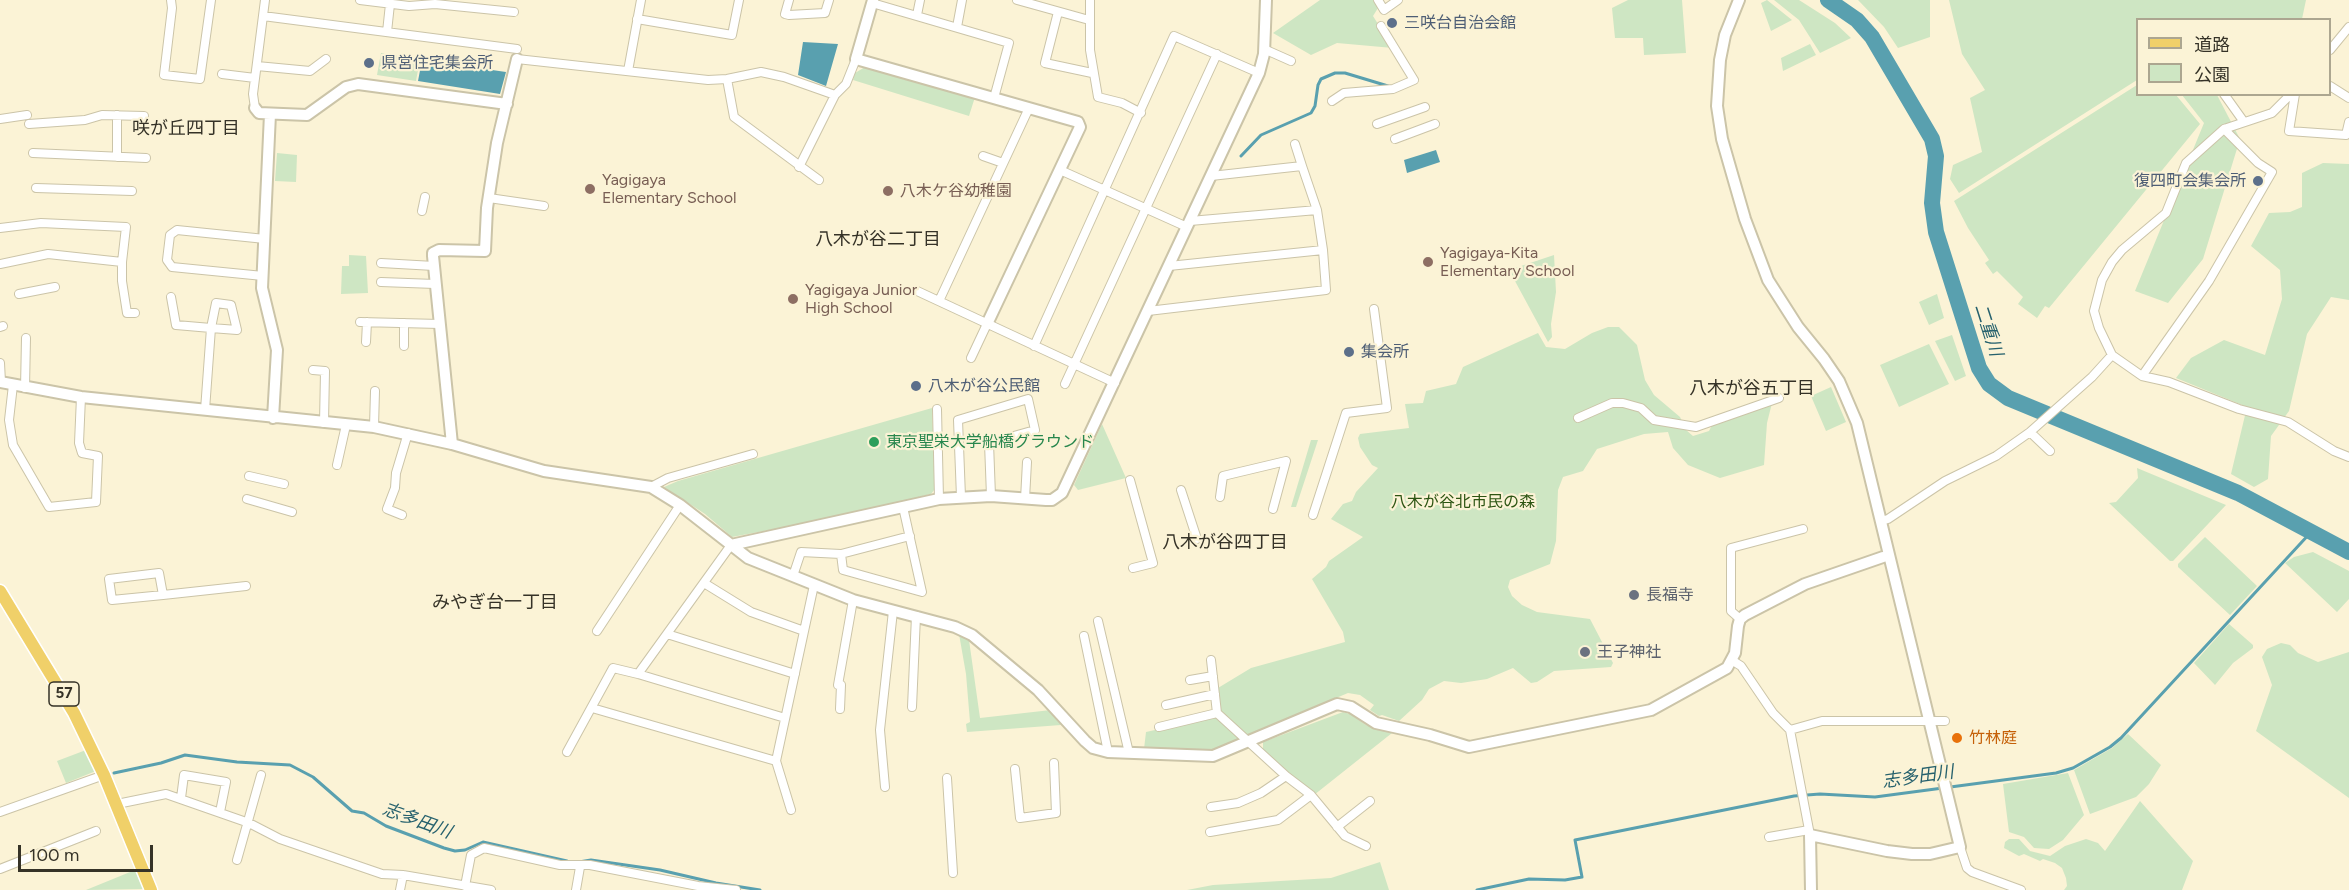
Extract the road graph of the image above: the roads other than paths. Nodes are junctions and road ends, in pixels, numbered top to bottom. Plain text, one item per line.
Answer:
1 (171, 0) edge
2 (211, 0) edge
3 (265, 0) edge
4 (360, 0) edge
5 (641, 0) edge
6 (739, 0) edge
7 (789, 0) edge
8 (829, 0) edge
9 (920, 0) edge
10 (962, 0) edge
11 (1017, 0) edge
12 (1090, 0) edge
13 (1266, 0) edge
14 (1378, 0) edge
15 (1398, 0) edge
16 (1739, 0) edge
17 (872, 1) edge
18 (390, 4) junction
19 (514, 12) dead end
20 (1058, 12) junction
21 (917, 15) junction
22 (263, 16) junction
23 (637, 19) junction
24 (1089, 20) junction
25 (1381, 26) dead end
26 (957, 27) junction
27 (2349, 27) edge
28 (387, 32) junction
29 (1264, 49) junction
30 (2331, 49) edge
31 (517, 54) junction
32 (1217, 54) junction
33 (326, 59) dead end
34 (856, 59) junction
35 (1291, 61) dead end
36 (256, 66) junction
37 (628, 71) junction
38 (1259, 73) junction
39 (222, 74) dead end
40 (1092, 74) junction
41 (255, 78) junction
42 (727, 79) junction
43 (2331, 87) edge
44 (835, 95) junction
45 (2225, 96) edge
46 (2291, 96) edge
47 (2293, 96) edge
48 (994, 98) junction
49 (2349, 98) edge
50 (1332, 100) dead end
51 (507, 104) junction
52 (1425, 107) dead end
53 (255, 108) joint
54 (1029, 108) junction
55 (1141, 113) junction
56 (270, 114) junction
57 (117, 115) junction
58 (144, 116) dead end
59 (0, 118) edge
60 (2244, 122) junction
61 (2349, 122) edge
62 (1377, 124) dead end
63 (1436, 124) dead end
64 (2224, 129) junction
65 (1395, 139) dead end
66 (1295, 144) dead end
67 (33, 153) dead end
68 (983, 156) dead end
69 (117, 157) junction
70 (146, 158) dead end
71 (1003, 164) junction
72 (1302, 166) junction
73 (799, 167) junction
74 (1060, 170) junction
75 (1211, 176) junction
76 (819, 180) dead end
77 (36, 188) dead end
78 (1105, 190) junction
79 (132, 191) dead end
80 (425, 197) dead end
81 (489, 198) junction
82 (544, 206) dead end
83 (1146, 209) junction
84 (1317, 210) junction
85 (422, 211) dead end
86 (1188, 224) junction
87 (0, 228) edge
88 (265, 239) junction
89 (1323, 250) junction
90 (122, 262) junction
91 (381, 263) dead end
92 (0, 264) edge
93 (434, 266) junction
94 (1169, 266) junction
95 (263, 276) junction
96 (381, 282) dead end
97 (435, 284) junction
98 (55, 287) dead end
99 (915, 290) dead end
100 (19, 294) dead end
101 (171, 297) dead end
102 (939, 302) junction
103 (1374, 309) dead end
104 (1148, 311) junction
105 (135, 313) dead end
106 (404, 323) junction
107 (440, 324) junction
108 (987, 324) junction
109 (26, 338) dead end
110 (366, 342) dead end
111 (404, 346) dead end
112 (1034, 346) junction
113 (2112, 354) junction
114 (971, 358) dead end
115 (0, 363) edge
116 (1075, 364) junction
117 (313, 370) dead end
118 (2142, 376) junction
119 (1, 382) edge
120 (1115, 382) junction
121 (1065, 384) dead end
122 (13, 385) junction
123 (25, 388) junction
124 (375, 391) dead end
125 (81, 397) junction
126 (1779, 398) dead end
127 (937, 409) dead end
128 (205, 410) junction
129 (273, 418) junction
130 (1578, 418) dead end
131 (324, 423) junction
132 (346, 425) junction
133 (374, 427) junction
134 (2030, 432) junction
135 (408, 433) junction
136 (452, 444) junction
137 (2050, 451) dead end
138 (753, 454) dead end
139 (2349, 457) edge
140 (1027, 462) dead end
141 (337, 465) dead end
142 (249, 476) dead end
143 (1130, 480) dead end
144 (284, 484) dead end
145 (651, 487) junction
146 (1181, 490) dead end
147 (991, 496) junction
148 (961, 497) junction
149 (1220, 497) dead end
150 (246, 499) dead end
151 (939, 499) junction
152 (1025, 499) junction
153 (680, 505) junction
154 (903, 507) junction
155 (1273, 508) dead end
156 (292, 512) dead end
157 (402, 515) dead end
158 (1313, 515) dead end
159 (1881, 520) junction
160 (1803, 529) dead end
161 (910, 536) junction
162 (1197, 539) dead end
163 (731, 545) junction
164 (841, 554) junction
165 (1886, 557) junction
166 (1133, 568) dead end
167 (793, 576) junction
168 (704, 583) junction
169 (814, 585) junction
170 (246, 586) dead end
171 (0, 591) edge
172 (163, 595) junction
173 (853, 600) junction
174 (893, 611) junction
175 (916, 616) junction
176 (1740, 619) junction
177 (1098, 621) dead end
178 (597, 630) dead end
179 (804, 631) junction
180 (667, 634) junction
181 (1084, 636) dead end
182 (1211, 660) dead end
183 (1732, 661) junction
184 (638, 674) junction
185 (795, 674) junction
186 (1213, 676) junction
187 (1190, 680) dead end
188 (1215, 694) junction
189 (1166, 705) dead end
190 (912, 707) dead end
191 (592, 708) junction
192 (840, 709) dead end
193 (1217, 713) junction
194 (785, 718) junction
195 (1929, 721) junction
196 (1945, 721) dead end
197 (1159, 727) dead end
198 (1790, 730) junction
199 (1250, 741) junction
200 (567, 752) dead end
201 (1108, 752) junction
202 (1129, 753) junction
203 (776, 761) junction
204 (1054, 763) dead end
205 (1015, 770) dead end
206 (104, 775) junction
207 (261, 775) dead end
208 (1286, 776) junction
209 (947, 778) dead end
210 (885, 787) dead end
211 (1311, 795) junction
212 (181, 798) junction
213 (1370, 801) dead end
214 (117, 804) junction
215 (1211, 807) dead end
216 (791, 810) dead end
217 (0, 812) edge
218 (220, 812) junction
219 (249, 823) junction
220 (1337, 827) junction
221 (96, 831) dead end
222 (1210, 832) dead end
223 (1810, 832) junction
224 (1769, 837) dead end
225 (1366, 846) dead end
226 (1960, 847) junction
227 (237, 860) dead end
228 (580, 867) junction
229 (0, 869) edge
230 (953, 873) dead end
231 (404, 875) junction
232 (465, 886) junction
233 (151, 890) edge
234 (400, 890) edge
235 (491, 890) edge
236 (576, 890) edge
237 (736, 890) edge
238 (1810, 890) edge
239 (2021, 890) edge

1 - 2 street
3 - 22 street
4 - 18 street
5 - 23 street
6 - 23 street
7 - 8 street
9 - 21 street
10 - 26 street
11 - 20 street
12 - 24 street
13 - 29 street
14 - 15 street
16 - 159 street
17 - 21 street
17 - 34 street
18 - 19 street
18 - 28 street
20 - 24 street
20 - 40 street
21 - 26 street
22 - 28 street
22 - 36 street
23 - 37 street
24 - 40 street
25 - 50 street
26 - 48 street
27 - 30 street
28 - 31 street
29 - 35 street
29 - 38 street
31 - 37 street
31 - 51 street
32 - 38 street
32 - 55 street
32 - 83 street
33 - 36 street
34 - 44 street
34 - 48 street
36 - 41 street
37 - 42 street
38 - 75 street
39 - 41 street
40 - 55 street
41 - 53 street
42 - 44 street
42 - 73 street
43 - 49 street
44 - 73 street
45 - 60 street
46 - 60 street
47 - 61 street
48 - 54 street
51 - 56 street
51 - 81 street
52 - 62 street
53 - 56 street
54 - 71 street
54 - 74 street
55 - 78 street
56 - 88 street
57 - 58 street
57 - 59 street
57 - 69 street
60 - 64 street
63 - 65 street
64 - 113 street
64 - 118 street
66 - 72 street
67 - 69 street
68 - 71 street
69 - 70 street
71 - 102 street
72 - 75 street
72 - 84 street
73 - 76 street
74 - 78 street
74 - 108 street
75 - 86 street
77 - 79 street
78 - 83 street
78 - 112 street
80 - 85 street
81 - 82 street
81 - 93 street
83 - 86 street
83 - 116 street
84 - 86 street
84 - 89 street
86 - 94 street
87 - 90 street
88 - 95 street
88 - 95 street
89 - 94 street
89 - 104 street
90 - 92 street
90 - 105 street
91 - 93 street
93 - 97 street
94 - 104 street
95 - 129 street
96 - 97 street
97 - 107 street
98 - 100 street
99 - 102 street
101 - 128 street
102 - 108 street
103 - 158 street
104 - 120 street
106 - 107 street
106 - 110 street
106 - 111 street
107 - 136 street
108 - 112 street
108 - 114 street
109 - 123 street
112 - 116 street
113 - 118 street
113 - 134 street
115 - 119 street
116 - 120 street
116 - 121 street
117 - 131 street
118 - 139 street
119 - 122 street
120 - 152 street
122 - 123 street
122 - 125 street
123 - 125 street
124 - 133 street
125 - 128 street
126 - 130 street
127 - 151 street
128 - 129 street
129 - 131 street
131 - 132 street
132 - 133 street
132 - 141 street
133 - 135 street
134 - 137 street
134 - 159 street
135 - 136 street
135 - 157 street
136 - 145 street
138 - 145 street
140 - 152 street
142 - 144 street
143 - 166 street
145 - 153 street
146 - 162 street
147 - 148 street
147 - 148 street
147 - 152 street
148 - 151 street
149 - 155 street
150 - 156 street
151 - 154 street
153 - 163 street
153 - 178 street
154 - 161 street
154 - 163 street
159 - 165 street
160 - 176 street
161 - 164 street
161 - 164 street
163 - 167 street
163 - 168 street
164 - 167 street
165 - 176 street
165 - 195 street
167 - 169 street
168 - 179 street
168 - 180 street
169 - 173 street
169 - 179 street
170 - 172 street
171 - 206 main road, 57
172 - 172 street
173 - 174 street
173 - 192 street
174 - 175 street
174 - 210 street
175 - 190 street
175 - 201 street
176 - 183 street
177 - 202 street
179 - 185 street
180 - 184 street
180 - 185 street
181 - 201 street
182 - 186 street
183 - 198 street
183 - 199 street
184 - 191 street
184 - 194 street
185 - 194 street
186 - 187 street
186 - 188 street
188 - 189 street
188 - 193 street
191 - 200 street
191 - 203 street
193 - 197 street
193 - 199 street
194 - 203 street
195 - 196 street
195 - 198 street
195 - 226 street
198 - 223 street
199 - 202 street
199 - 208 street
201 - 202 street
203 - 216 street
204 - 205 street
206 - 214 main road, 57
206 - 217 street
207 - 219 street
208 - 211 street
208 - 215 street
209 - 230 street
211 - 220 street
211 - 222 street
212 - 214 street
212 - 218 street
212 - 218 street
213 - 220 street
214 - 233 main road, 57
218 - 219 street
219 - 227 street
219 - 231 street
220 - 225 street
221 - 229 street
223 - 224 street
223 - 226 street
223 - 238 street
226 - 239 street
228 - 232 street
228 - 236 street
228 - 237 street
231 - 232 street
231 - 234 street
232 - 235 street

